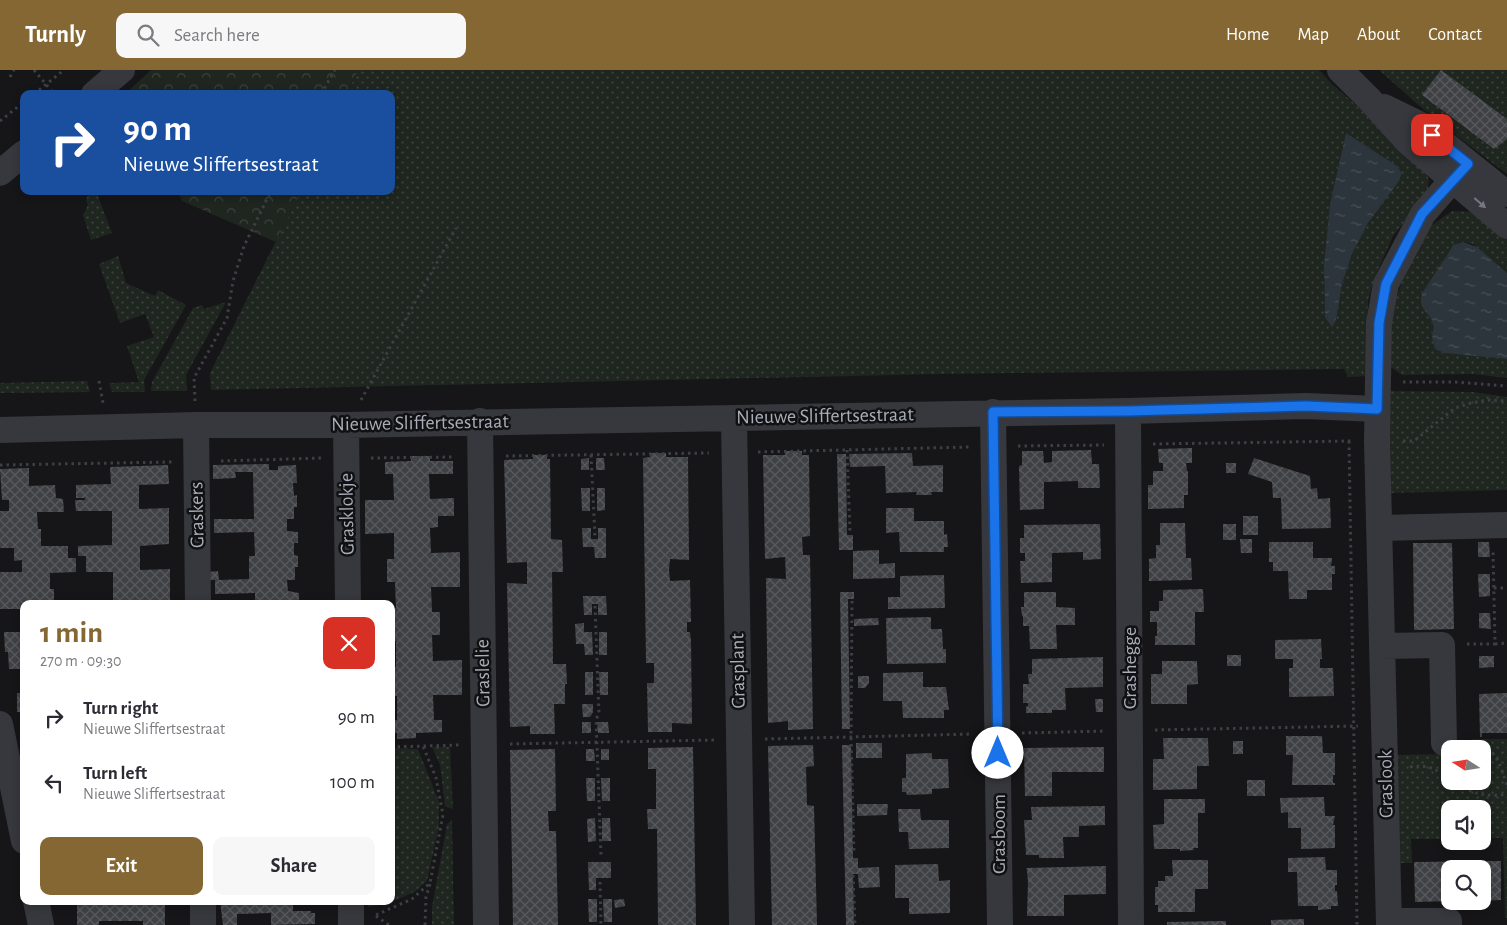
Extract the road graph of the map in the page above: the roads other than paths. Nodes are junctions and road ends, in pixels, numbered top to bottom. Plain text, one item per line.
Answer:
1 (122, 70) edge
2 (1340, 70) edge
3 (99, 90) edge
4 (20, 156) edge
5 (1461, 171) junction
6 (0, 173) edge
7 (1507, 194) edge
8 (1507, 226) edge
9 (1365, 408) junction
10 (1128, 411) junction
11 (993, 412) junction
12 (734, 418) junction
13 (480, 421) junction
14 (196, 425) junction
15 (346, 425) junction
16 (0, 430) edge
17 (1500, 525) edge
18 (1379, 528) junction
19 (198, 600) edge
20 (348, 600) edge
21 (1382, 646) junction
22 (0, 724) edge
23 (1444, 740) edge
24 (20, 822) edge
25 (37, 905) edge
26 (203, 905) edge
27 (351, 905) edge
28 (1389, 923) edge
29 (41, 925) edge
30 (203, 925) edge
31 (351, 925) edge
32 (486, 925) edge
33 (742, 925) edge
34 (1000, 925) edge
35 (1132, 925) edge
36 (1449, 925) edge

1 - 3 street
2 - 5 street
4 - 6 street
5 - 7 street
5 -> 8 street
5 - 9 street
9 - 10 street, Nieuwe Sliffertsestraat
9 - 18 street, Graslook
10 - 11 street, Nieuwe Sliffertsestraat
10 - 35 street, Grashegge
11 - 12 street, Nieuwe Sliffertsestraat
11 - 34 street, Grasboom
12 - 13 street, Nieuwe Sliffertsestraat
12 - 33 street, Grasplant
13 - 15 street, Nieuwe Sliffertsestraat
13 - 32 street, Graslelie
14 - 15 street, Nieuwe Sliffertsestraat
14 - 16 street, Nieuwe Sliffertsestraat
14 - 19 street, Graskers
15 - 20 street, Grasklokje
17 - 18 street
18 - 21 street, Graslook
21 - 23 street
21 - 28 street, Graslook
22 - 24 street
25 - 29 street
26 - 30 street
27 - 31 street
28 - 36 street, Graslook

